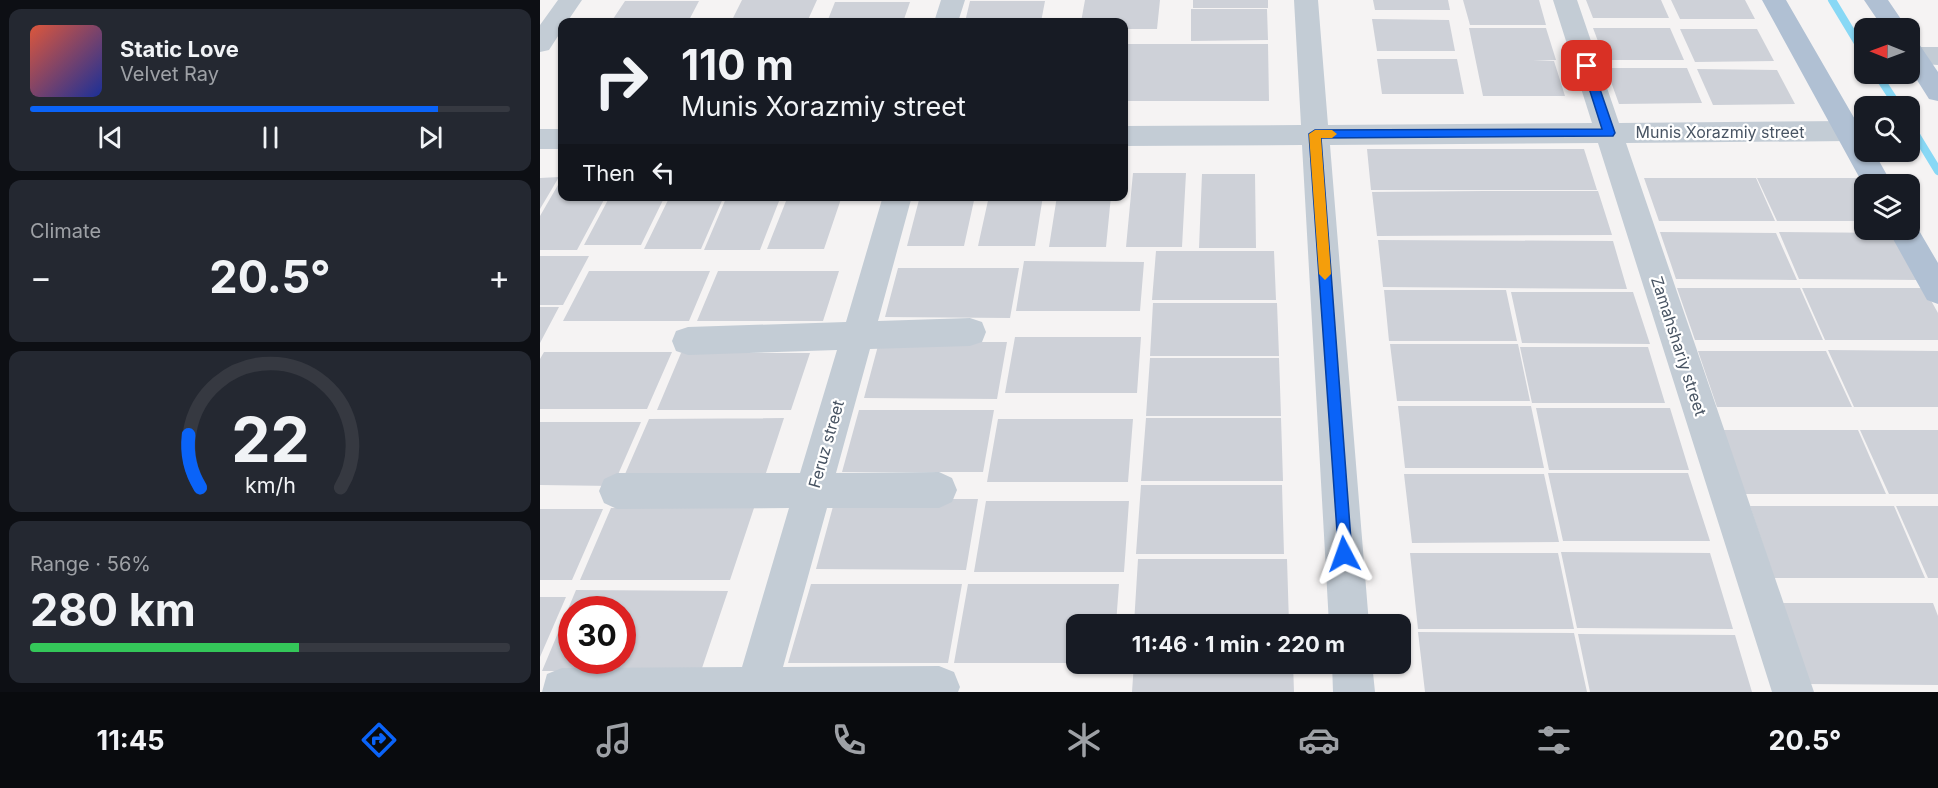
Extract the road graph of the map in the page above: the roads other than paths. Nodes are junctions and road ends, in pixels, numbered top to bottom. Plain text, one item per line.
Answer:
1 (570, 0) edge
2 (952, 0) edge
3 (1306, 0) edge
4 (1565, 0) edge
5 (1774, 0) edge
6 (1876, 0) edge
7 (947, 18) edge
8 (1888, 18) edge
9 (540, 44) edge
10 (1920, 54) edge
11 (1938, 92) edge
12 (1848, 131) junction
13 (1609, 133) junction
14 (1315, 134) junction
15 (1128, 136) edge
16 (540, 139) edge
17 (558, 139) edge
18 (1872, 174) edge
19 (897, 201) edge
20 (1909, 240) edge
21 (1938, 291) edge
22 (970, 332) dead end
23 (858, 336) junction
24 (688, 341) dead end
25 (813, 489) junction
26 (939, 490) dead end
27 (617, 491) dead end
28 (1348, 614) edge
29 (1353, 674) edge
30 (939, 687) dead end
31 (562, 689) dead end
32 (755, 690) edge
33 (1354, 692) edge
34 (1793, 692) edge

1 - 9 street
2 - 7 street
3 - 14 street
4 - 13 street, Zamahshariy street
5 - 12 main road
6 - 8 main road
10 - 11 main road
12 - 13 street, Munis Xorazmiy street
12 - 18 main road
13 - 14 street, Munis Xorazmiy street
13 - 34 street, Zamahshariy street
14 - 15 street, Munis Xorazmiy street
14 - 28 street
16 - 17 street
19 - 23 street, Feruz street
20 - 21 main road
22 - 23 street
23 - 24 street
23 - 25 street, Feruz street
25 - 26 street
25 - 27 street
25 - 32 street, Feruz street
29 - 33 street
30 - 32 street
31 - 32 street

